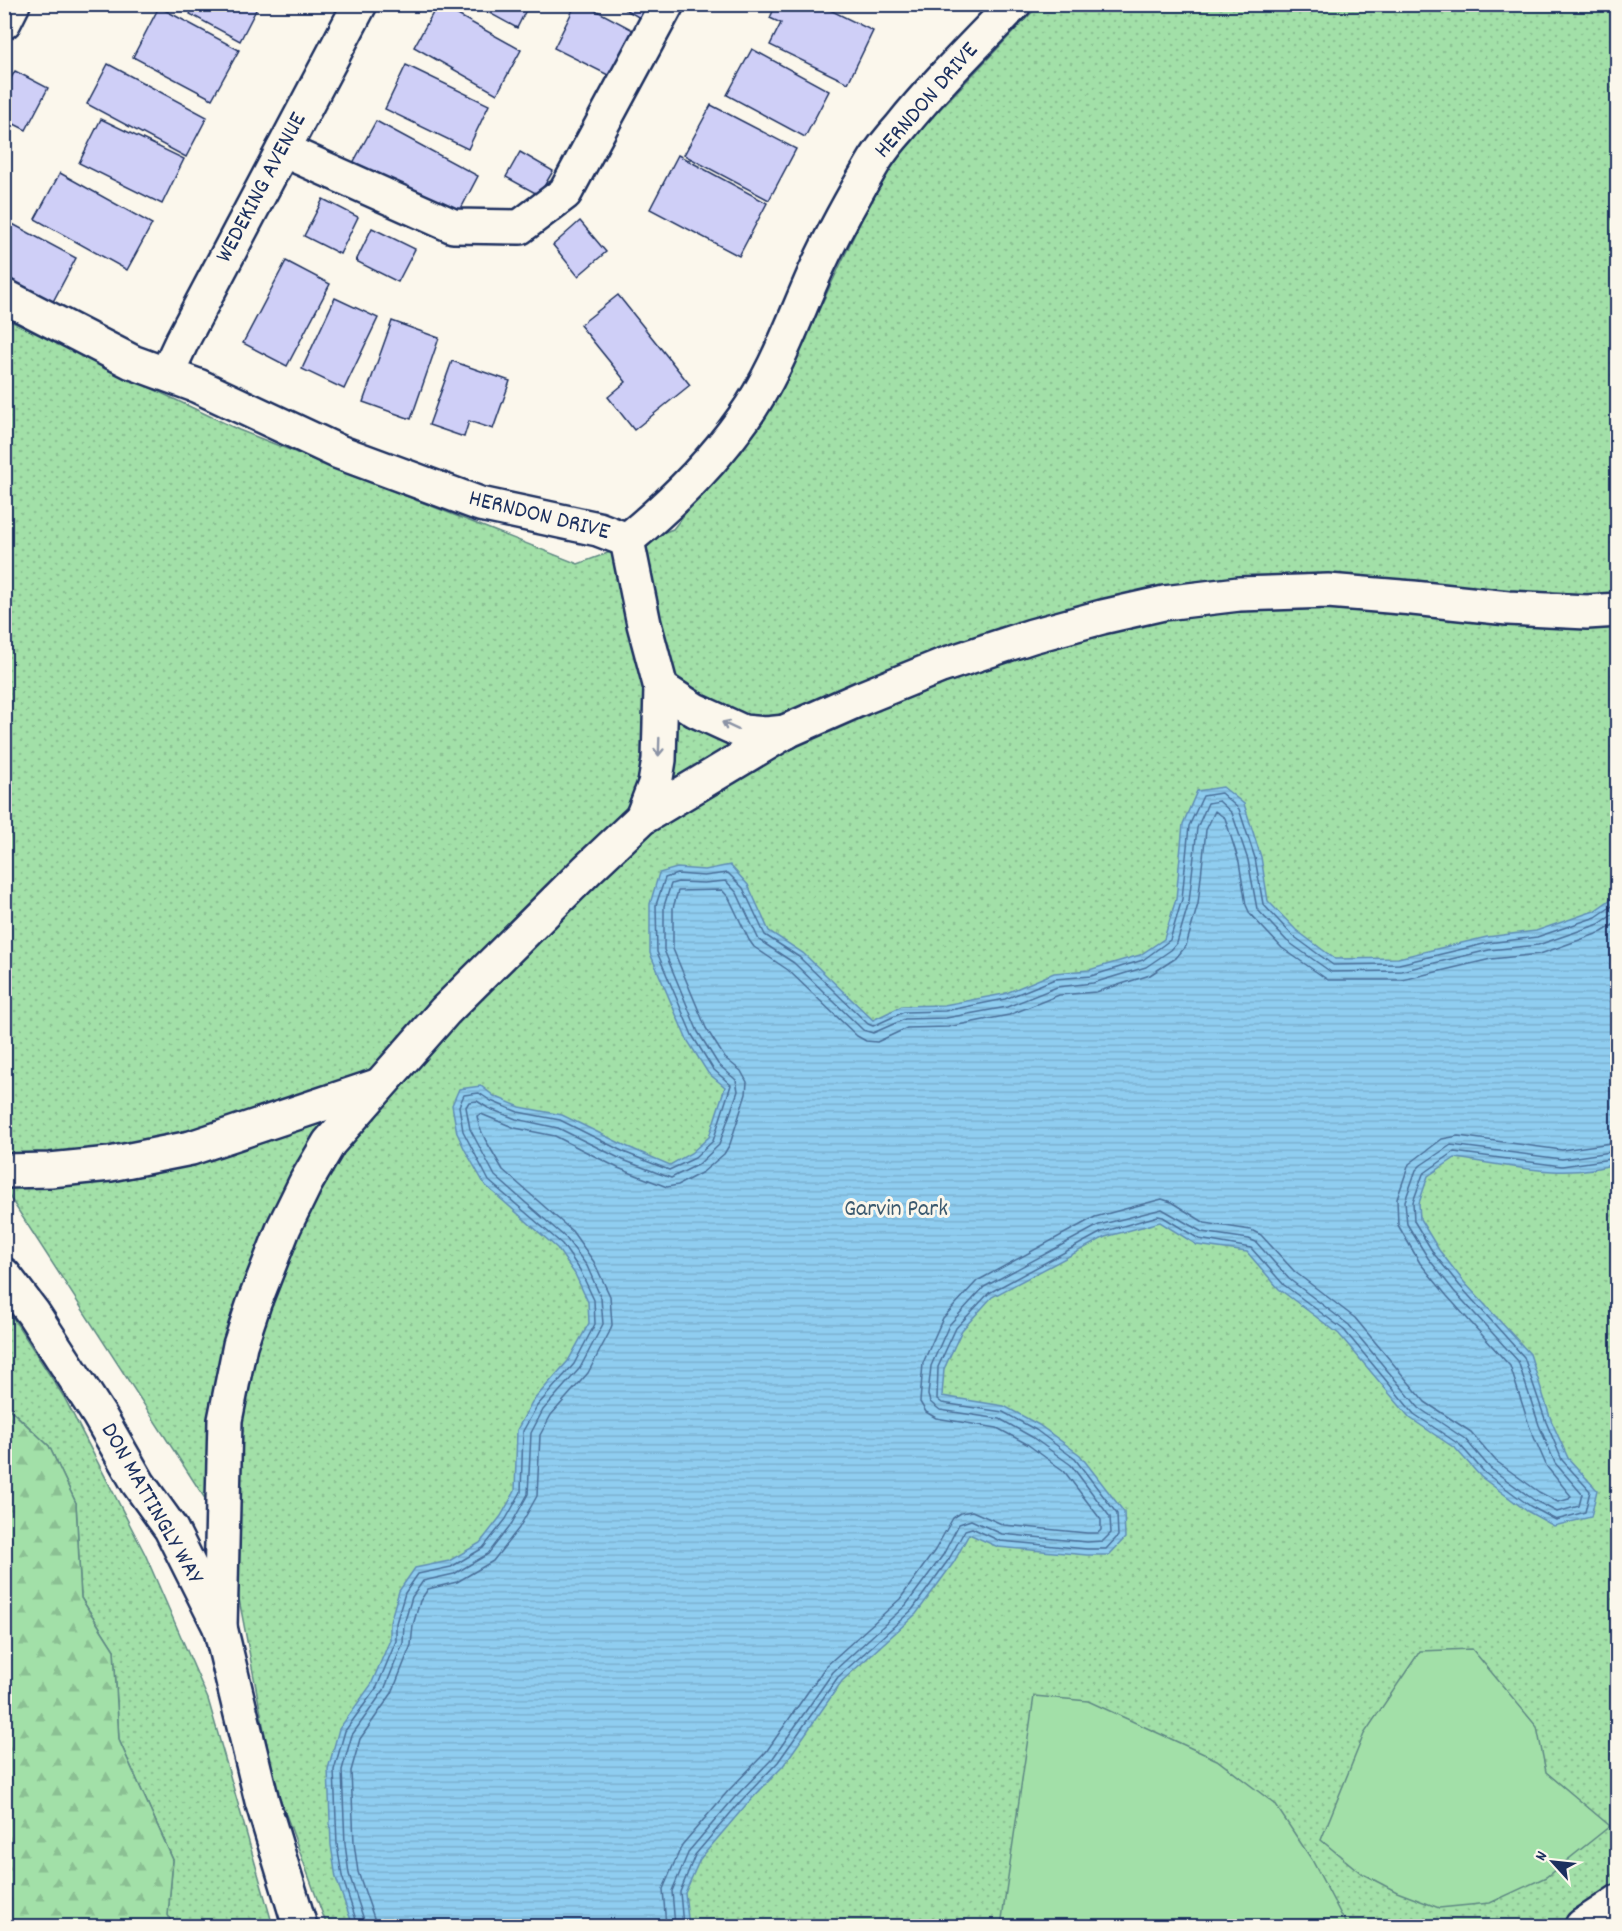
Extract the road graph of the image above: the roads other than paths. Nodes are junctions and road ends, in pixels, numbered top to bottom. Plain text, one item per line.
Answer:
1 (14, 4) edge
2 (360, 4) edge
3 (668, 4) edge
4 (1014, 4) edge
5 (4, 22) edge
6 (283, 150) junction
7 (4, 297) edge
8 (167, 373) junction
9 (627, 540) junction
10 (1617, 610) edge
11 (661, 688) junction
12 (787, 731) junction
13 (642, 818) junction
14 (377, 1086) junction
15 (4, 1171) edge
16 (4, 1275) edge
17 (220, 1628) junction
18 (1617, 1902) edge
19 (300, 1926) edge
20 (1582, 1926) edge

1 - 5 street
2 - 6 street, WEDEKING AVENUE
3 - 6 street
4 - 9 street, HERNDON DRIVE
6 - 8 street, WEDEKING AVENUE
7 - 8 street, HERNDON DRIVE
8 - 9 street, HERNDON DRIVE
9 - 11 street
10 - 12 street
12 -> 11 street
11 -> 13 street
12 - 13 street
13 - 14 street
14 - 15 street
14 - 17 street
16 - 17 street, DON MATTINGLY WAY
17 - 19 street, DON MATTINGLY WAY
18 - 20 street

